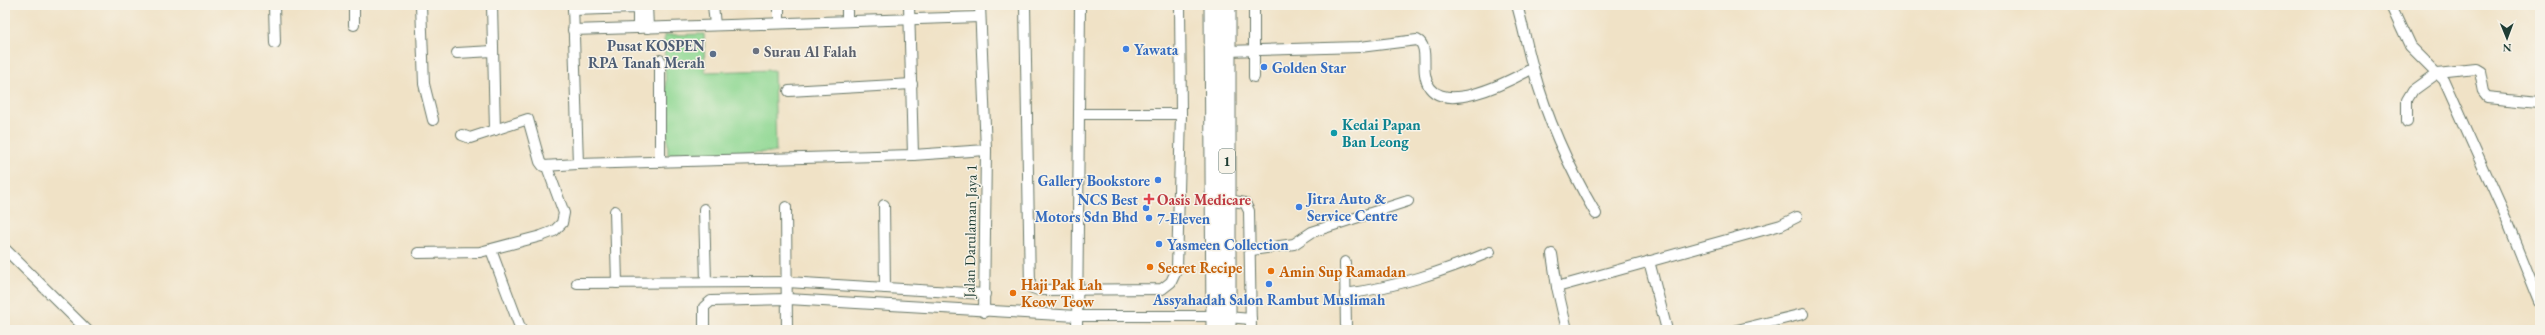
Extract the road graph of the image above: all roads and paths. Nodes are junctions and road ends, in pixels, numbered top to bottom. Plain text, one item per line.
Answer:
1 (274, 5) edge
2 (354, 5) edge
3 (421, 5) edge
4 (492, 5) edge
5 (647, 5) edge
6 (713, 5) edge
7 (779, 5) edge
8 (847, 5) edge
9 (909, 5) edge
10 (980, 5) edge
11 (1024, 5) edge
12 (1080, 5) edge
13 (1180, 5) edge
14 (1213, 5) edge
15 (1226, 5) edge
16 (1254, 5) edge
17 (1517, 5) edge
18 (2391, 5) edge
19 (573, 8) edge
20 (980, 17) junction
21 (910, 19) junction
22 (848, 21) junction
23 (779, 23) junction
24 (354, 25) dead end
25 (715, 25) junction
26 (643, 28) junction
27 (574, 30) junction
28 (275, 43) dead end
29 (1254, 50) junction
30 (1227, 51) junction
31 (493, 52) junction
32 (457, 53) dead end
33 (660, 60) dead end
34 (1533, 68) junction
35 (2438, 72) junction
36 (1254, 76) dead end
37 (912, 84) junction
38 (789, 91) dead end
39 (2540, 102) edge
40 (1080, 114) junction
41 (1181, 114) junction
42 (433, 120) dead end
43 (2407, 122) dead end
44 (495, 130) junction
45 (462, 135) dead end
46 (986, 150) junction
47 (913, 155) junction
48 (660, 162) junction
49 (578, 164) junction
50 (547, 167) junction
51 (1228, 200) junction
52 (1408, 201) dead end
53 (786, 206) dead end
54 (884, 206) dead end
55 (704, 209) dead end
56 (615, 211) dead end
57 (1596, 214) dead end
58 (1797, 217) dead end
59 (491, 250) junction
60 (1252, 250) junction
61 (1490, 252) dead end
62 (6, 253) edge
63 (418, 253) dead end
64 (1552, 254) dead end
65 (1649, 261) junction
66 (1345, 262) dead end
67 (706, 282) junction
68 (787, 282) junction
69 (577, 283) dead end
70 (617, 283) junction
71 (1557, 287) junction
72 (885, 288) junction
73 (1078, 290) junction
74 (984, 294) junction
75 (1345, 294) junction
76 (788, 298) junction
77 (2540, 302) edge
78 (984, 312) junction
79 (1803, 314) dead end
80 (1077, 316) junction
81 (1250, 319) junction
82 (1221, 323) edge
83 (1772, 326) edge
84 (87, 330) edge
85 (521, 330) edge
86 (704, 330) edge
87 (787, 330) edge
88 (1077, 330) edge
89 (1251, 330) edge
90 (1346, 330) edge
91 (1567, 330) edge
92 (1667, 330) edge
93 (1737, 330) edge

1 - 28 street
2 - 24 street
3 - 42 street
4 - 31 street
5 - 26 street
6 - 25 street
7 - 23 street
8 - 22 street
9 - 21 street
10 - 20 street, Jalan Darulaman Jaya 1
11 - 73 street
12 - 40 street
13 - 41 street
14 - 82 highway, 1
15 - 30 highway, 1
16 - 29 street
17 - 34 street
18 - 35 street
19 - 26 street
19 - 27 street
20 - 21 street
20 - 46 street, Jalan Darulaman Jaya 1
21 - 22 street
21 - 37 street
22 - 23 street
23 - 25 street
25 - 26 street
26 - 27 street
27 - 49 street
29 - 30 street
29 - 34 street
29 - 36 street
30 - 51 highway, 1
31 - 32 street
31 - 44 street
33 - 48 street
34 - 57 street
35 - 39 street
35 - 43 street
35 - 77 street
37 - 38 street
37 - 47 street
40 - 41 street
40 - 73 street
41 - 73 street
44 - 45 street
44 - 50 street
46 - 47 street
46 - 74 street, Jalan Darulaman Jaya 1
47 - 48 street
48 - 49 street
49 - 50 street
50 - 59 street
51 - 60 street
51 - 82 highway, 1
52 - 60 street
53 - 68 street
54 - 72 street
55 - 67 street
56 - 70 street
58 - 65 street
59 - 63 street
59 - 85 street
60 - 81 street
61 - 75 street
62 - 84 street
64 - 71 street
65 - 71 street
65 - 92 street
66 - 75 street
67 - 68 street
67 - 70 street
68 - 72 street
68 - 76 street
69 - 70 street
71 - 91 street
72 - 74 street
73 - 80 street
74 - 78 street, Jalan Darulaman Jaya 1
75 - 90 street
76 - 78 street
76 - 86 street
76 - 87 street
78 - 80 street
79 - 83 street
80 - 82 street
80 - 88 street
81 - 82 street
81 - 89 street
83 - 93 street

